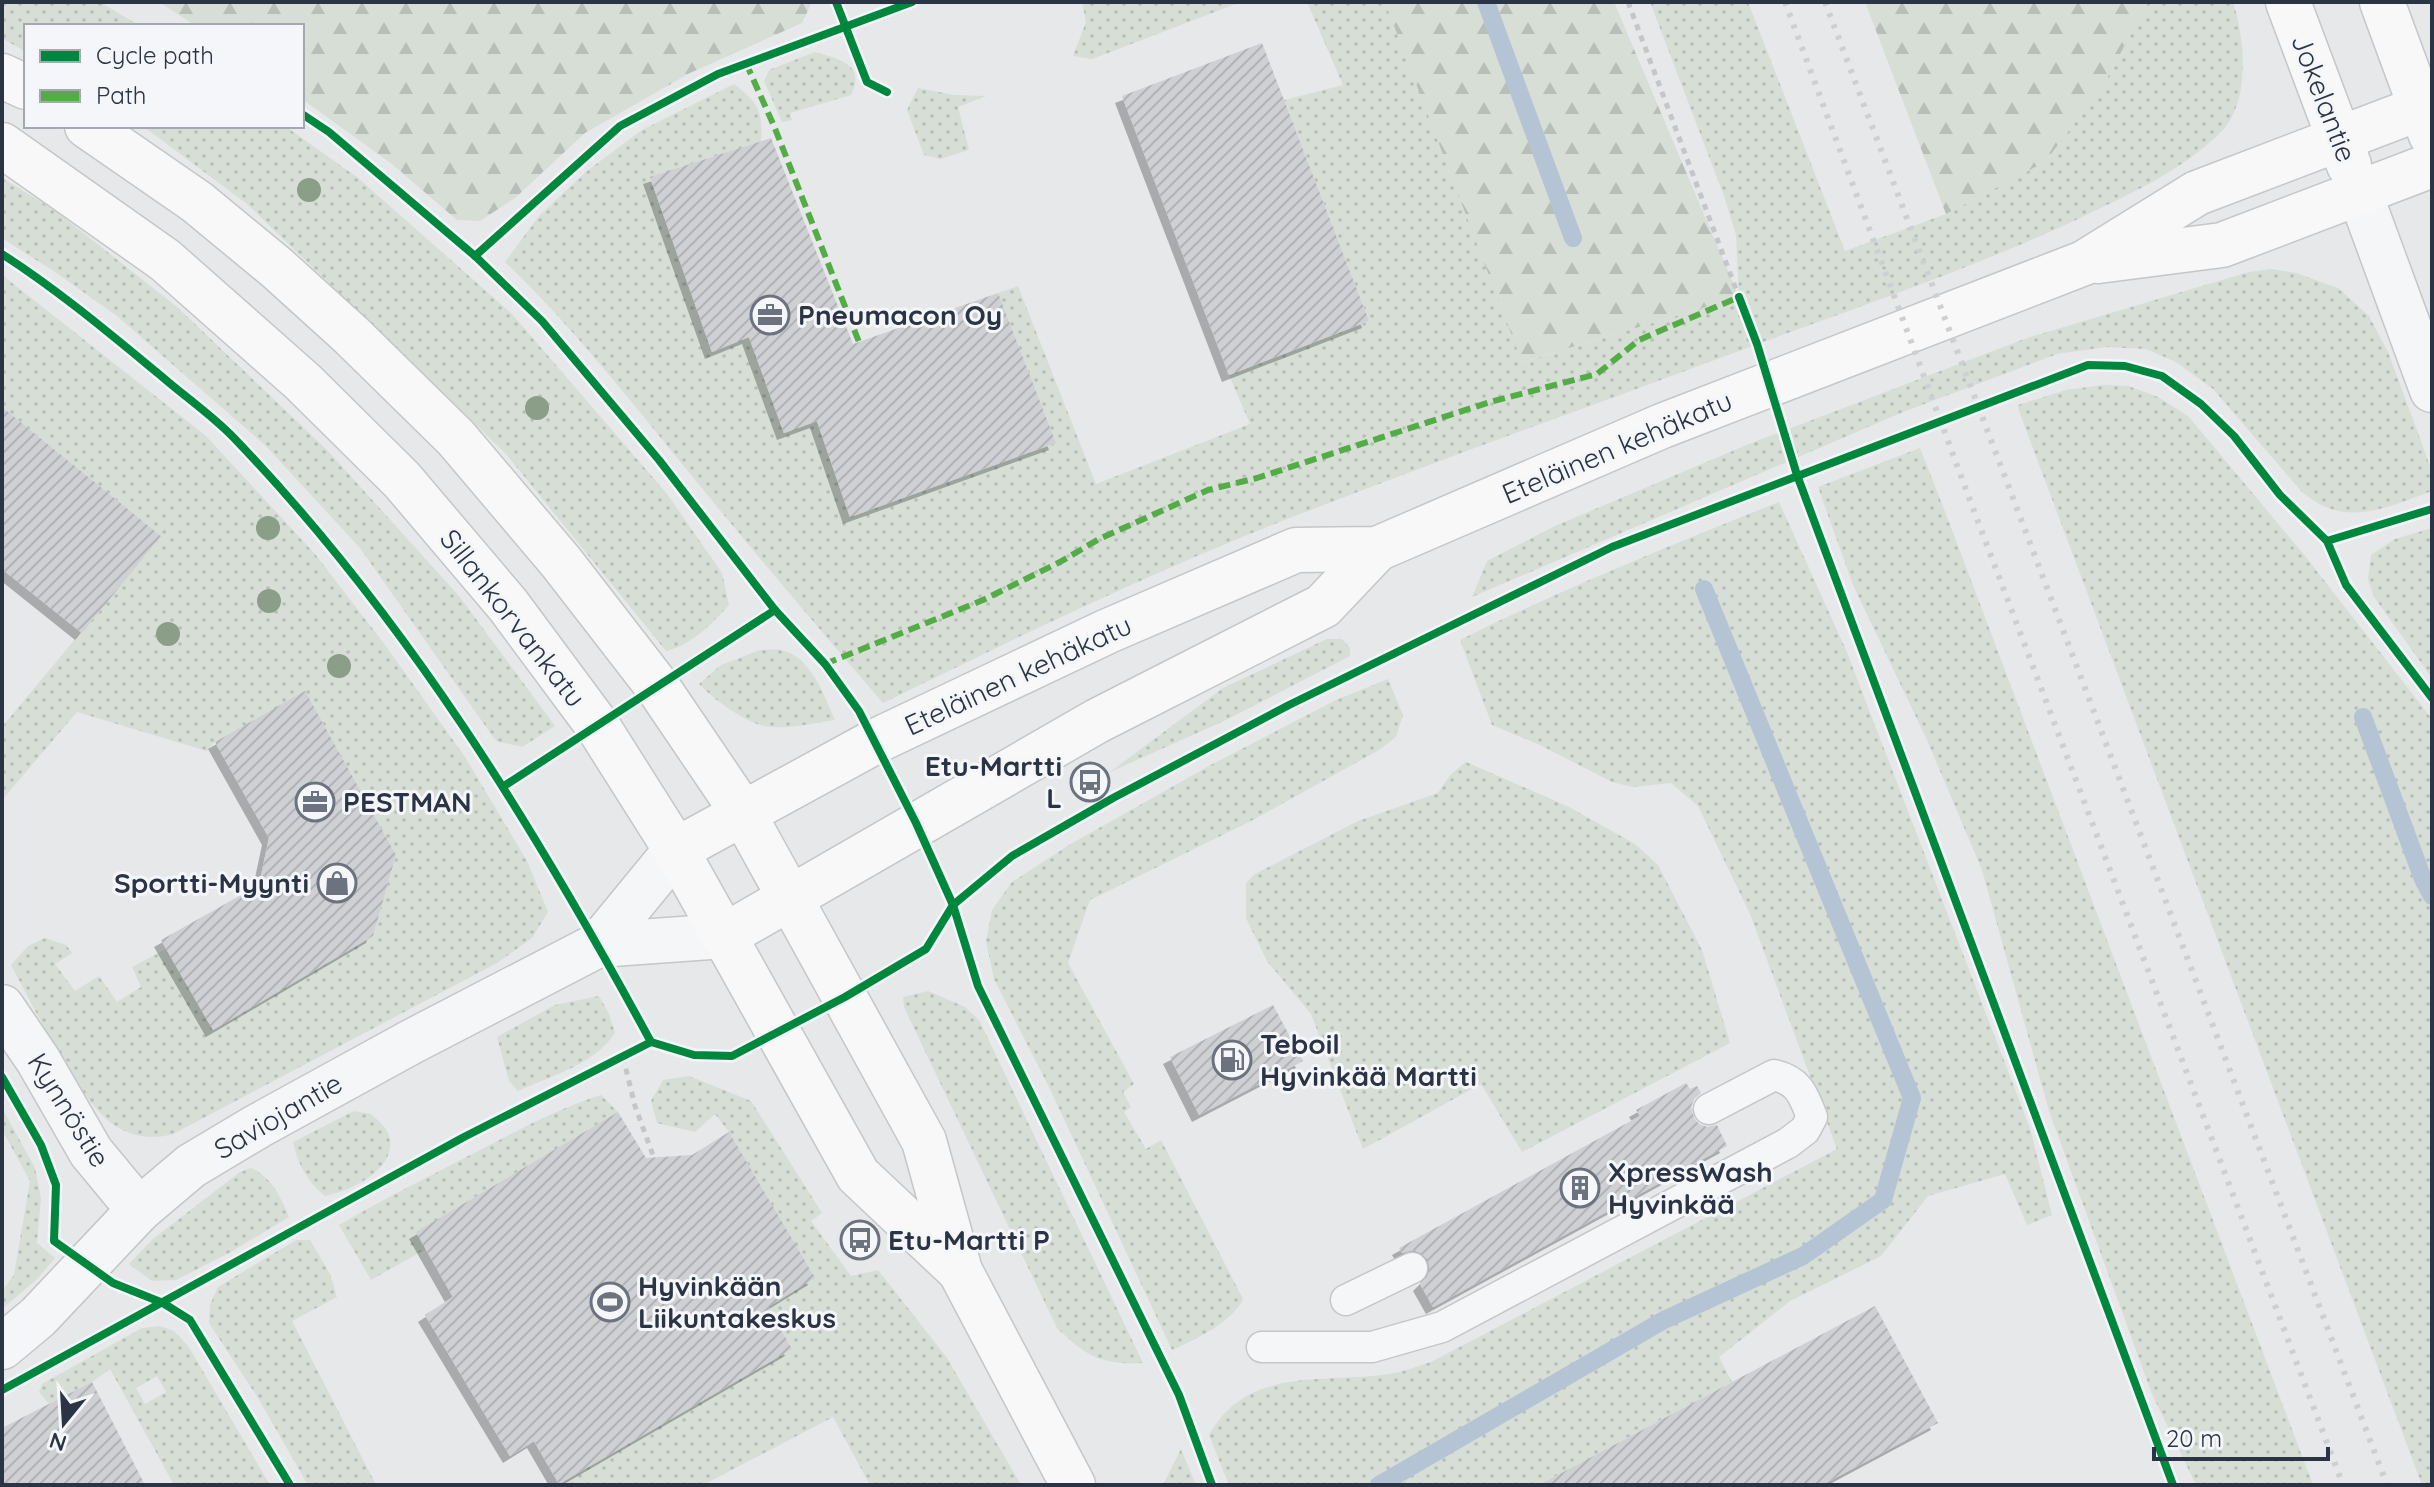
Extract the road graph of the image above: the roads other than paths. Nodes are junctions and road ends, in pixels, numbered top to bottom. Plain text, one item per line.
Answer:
1 (2288, 2) edge
2 (2382, 2) edge
3 (2, 76) edge
4 (24, 86) edge
5 (2429, 117) edge
6 (90, 128) edge
7 (2339, 139) junction
8 (2, 145) edge
9 (2432, 165) edge
10 (2360, 194) junction
11 (2084, 263) junction
12 (2432, 390) edge
13 (1377, 549) junction
14 (743, 813) junction
15 (676, 850) junction
16 (791, 898) junction
17 (724, 936) junction
18 (598, 945) junction
19 (2, 1007) edge
20 (1709, 1109) dead end
21 (139, 1210) junction
22 (1412, 1268) dead end
23 (960, 1271) junction
24 (1346, 1300) dead end
25 (2, 1347) edge
26 (1262, 1347) dead end
27 (1073, 1485) edge

1 - 7 main road, Jokelantie
2 - 5 main road
3 - 4 main road
5 - 7 main road, Eteläinen kehäkatu
6 - 14 main road, Sillankorvankatu
7 - 10 main road, Jokelantie
7 - 11 main road, Eteläinen kehäkatu
8 - 15 main road, Sillankorvankatu
9 - 10 main road, Eteläinen kehäkatu
10 - 11 main road, Eteläinen kehäkatu
10 - 12 street
11 - 13 main road, Eteläinen kehäkatu
13 - 14 main road, Eteläinen kehäkatu
13 - 16 main road, Eteläinen kehäkatu
14 - 15 main road, Eteläinen kehäkatu
14 - 16 main road, Sillankorvankatu
15 - 17 main road, Sillankorvankatu
15 - 18 street, Saviojantie
16 - 17 main road, Eteläinen kehäkatu
16 - 23 main road, Sillankorvankatu
17 - 18 street, Saviojantie
17 - 23 main road, Sillankorvankatu
18 - 21 street, Saviojantie
19 - 21 street, Kynnöstie
20 - 26 lane
21 - 25 street, Saviojantie
22 - 24 lane
23 - 27 main road, Sillankorvankatu

